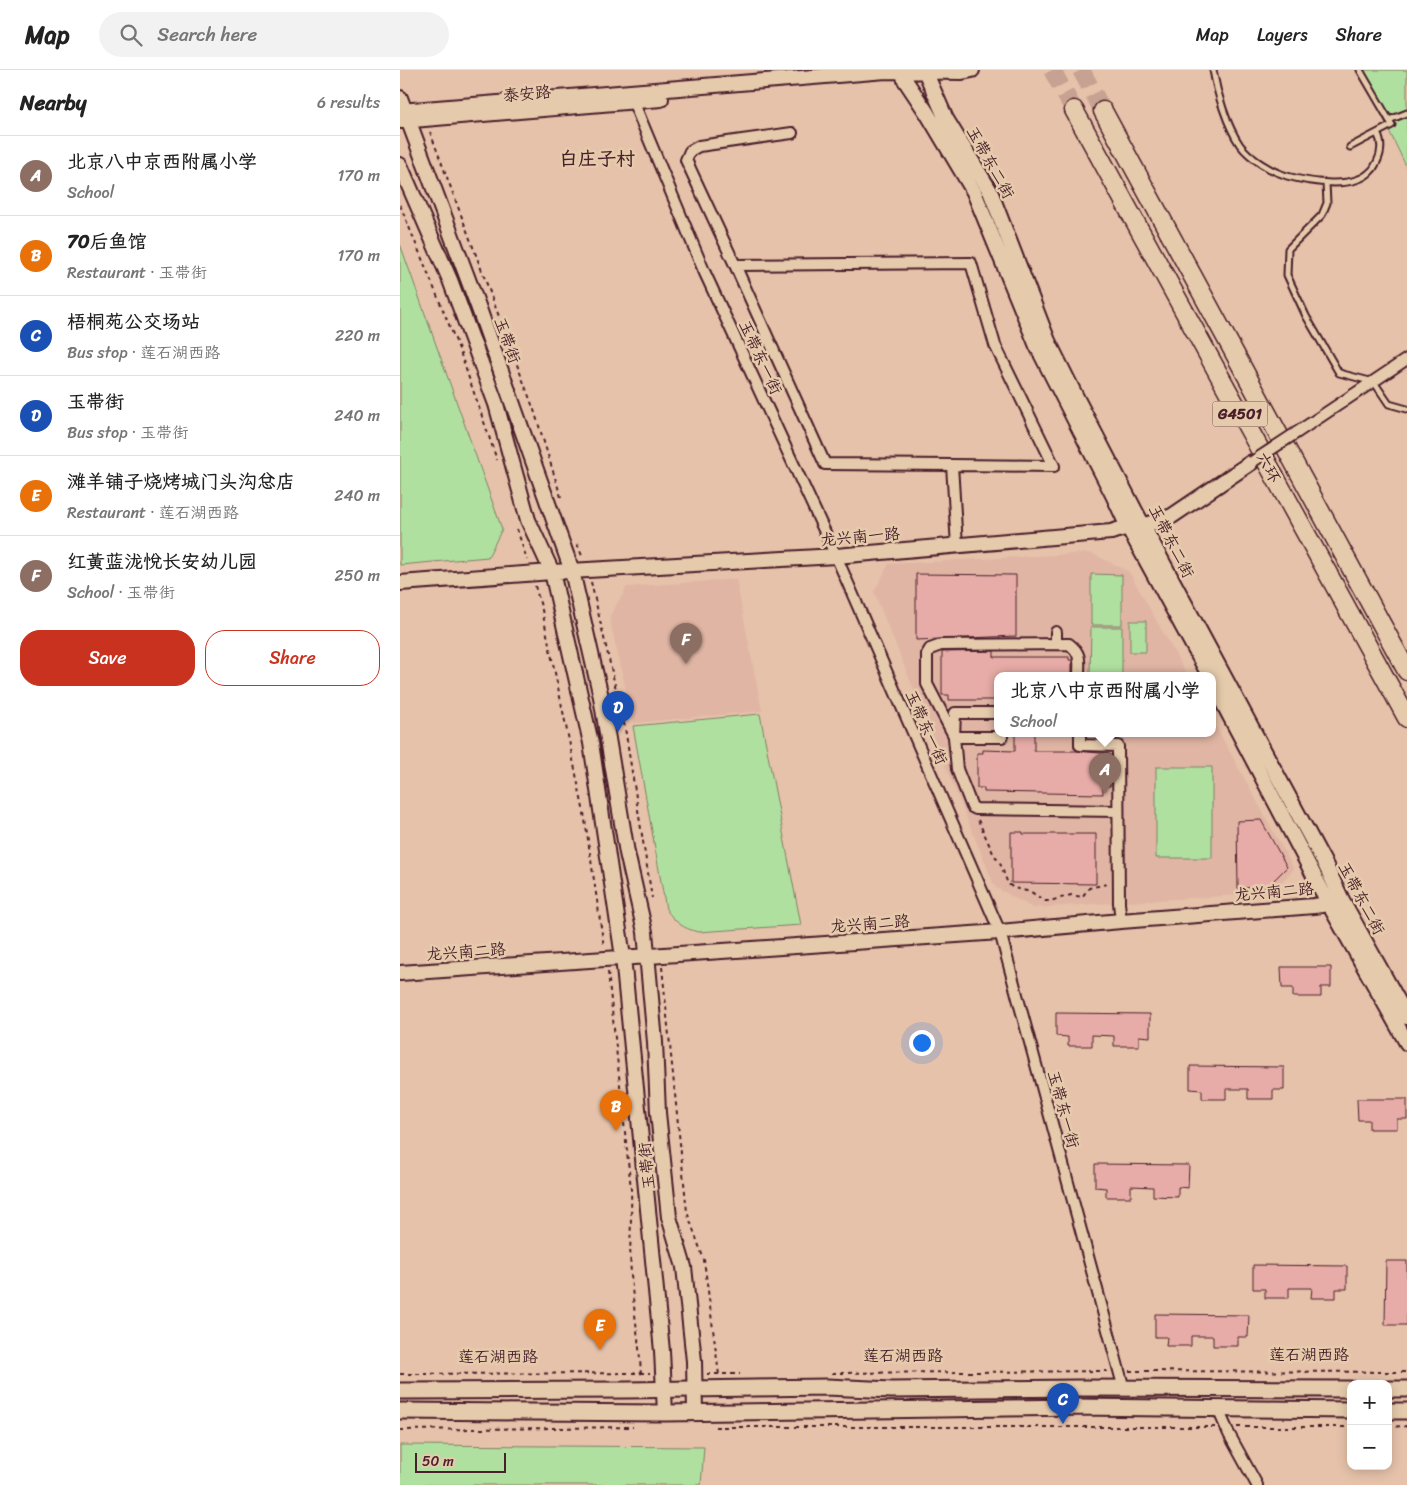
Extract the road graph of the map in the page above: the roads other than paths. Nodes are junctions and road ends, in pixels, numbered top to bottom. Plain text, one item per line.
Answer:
1 (972, 70) edge
2 (1213, 70) edge
3 (1360, 70) edge
4 (925, 72) junction
5 (903, 75) edge
6 (633, 101) junction
7 (1074, 110) tunnel mouth
8 (1103, 111) tunnel mouth
9 (403, 112) edge
10 (1407, 113) edge
11 (1389, 120) junction
12 (792, 133) dead end
13 (1377, 133) junction
14 (1350, 147) dead end
15 (400, 165) edge
16 (1326, 183) junction
17 (735, 265) junction
18 (1407, 359) edge
19 (1374, 382) junction
20 (1407, 409) edge
21 (1252, 462) joint
22 (952, 465) junction
23 (1143, 526) junction
24 (1128, 527) junction
25 (957, 546) junction
26 (836, 556) junction
27 (572, 571) junction
28 (552, 572) junction
29 (400, 583) edge
30 (1056, 632) dead end
31 (1056, 644) junction
32 (1407, 671) edge
33 (1080, 672) edge
34 (1207, 672) edge
35 (1216, 689) edge
36 (994, 713) edge
37 (1407, 718) edge
38 (954, 737) junction
39 (994, 737) edge
40 (1080, 737) edge
41 (1118, 811) junction
42 (1335, 902) junction
43 (1121, 921) junction
44 (1000, 932) junction
45 (647, 955) junction
46 (622, 957) junction
47 (400, 973) edge
48 (1407, 1017) edge
49 (1407, 1043) edge
50 (695, 1381) junction
51 (664, 1389) junction
52 (1124, 1389) junction
53 (1347, 1389) edge
54 (1392, 1389) edge
55 (1407, 1389) edge
56 (400, 1391) edge
57 (1218, 1410) junction
58 (1347, 1410) edge
59 (400, 1411) edge
60 (1392, 1411) edge
61 (1407, 1411) edge
62 (695, 1412) junction
63 (664, 1413) junction
64 (1257, 1485) edge

1 - 4 street, 泰安路
2 - 16 lane
3 - 11 lane
4 - 5 street, 泰安路
4 - 23 street, 玉带东二街
5 - 6 street, 泰安路
5 - 9 street, 泰安路
5 - 24 street, 玉带东二街
6 - 9 street, 泰安路
6 - 26 street, 玉带东一街
7 - 37 highway, 六环 / G4501
8 - 32 highway, 六环 / G4501
9 - 27 street, 玉带街
10 - 11 lane
11 - 13 lane
12 - 17 street
13 - 14 lane
13 - 16 lane
15 - 28 street, 玉带街
16 - 19 lane
17 - 22 street
17 - 22 street
18 - 19 street, 龙兴南一路
19 - 20 lane
19 - 21 street, 龙兴南一路, bridge
21 - 23 street, 龙兴南一路
22 - 25 street
23 - 24 street, 龙兴南一路
23 - 42 street, 玉带东二街
24 - 25 street, 龙兴南一路
24 - 34 street, 玉带东二街
25 - 26 street, 龙兴南一路
26 - 27 street, 龙兴南一路
26 - 44 street, 玉带东一街
27 - 28 street, 龙兴南一路
27 - 45 street, 玉带街
28 - 29 street, 龙兴南一路
28 - 46 street, 玉带街
30 - 31 street
31 - 33 street
31 - 38 street
35 - 42 street, 玉带东二街
36 - 38 street
38 - 39 street
38 - 41 street
40 - 41 street
41 - 43 street
42 - 43 street, 龙兴南二路
42 - 48 street, 玉带东二街
42 - 49 street, 玉带东二街
43 - 44 street, 龙兴南二路
44 - 45 street, 龙兴南二路
44 - 52 street, 玉带东一街
45 - 46 street, 龙兴南二路
45 - 50 street, 玉带街
46 - 47 street, 龙兴南二路
46 - 51 street, 玉带街
50 - 51 main road, 莲石湖西路
50 - 52 main road, 莲石湖西路
50 - 62 street, 玉带街
51 - 56 main road, 莲石湖西路
51 - 63 street, 玉带街
52 - 53 main road, 莲石湖西路
54 - 55 main road
57 - 58 main road
57 - 62 main road
57 - 64 street
59 - 63 main road
60 - 61 main road
62 - 63 main road

